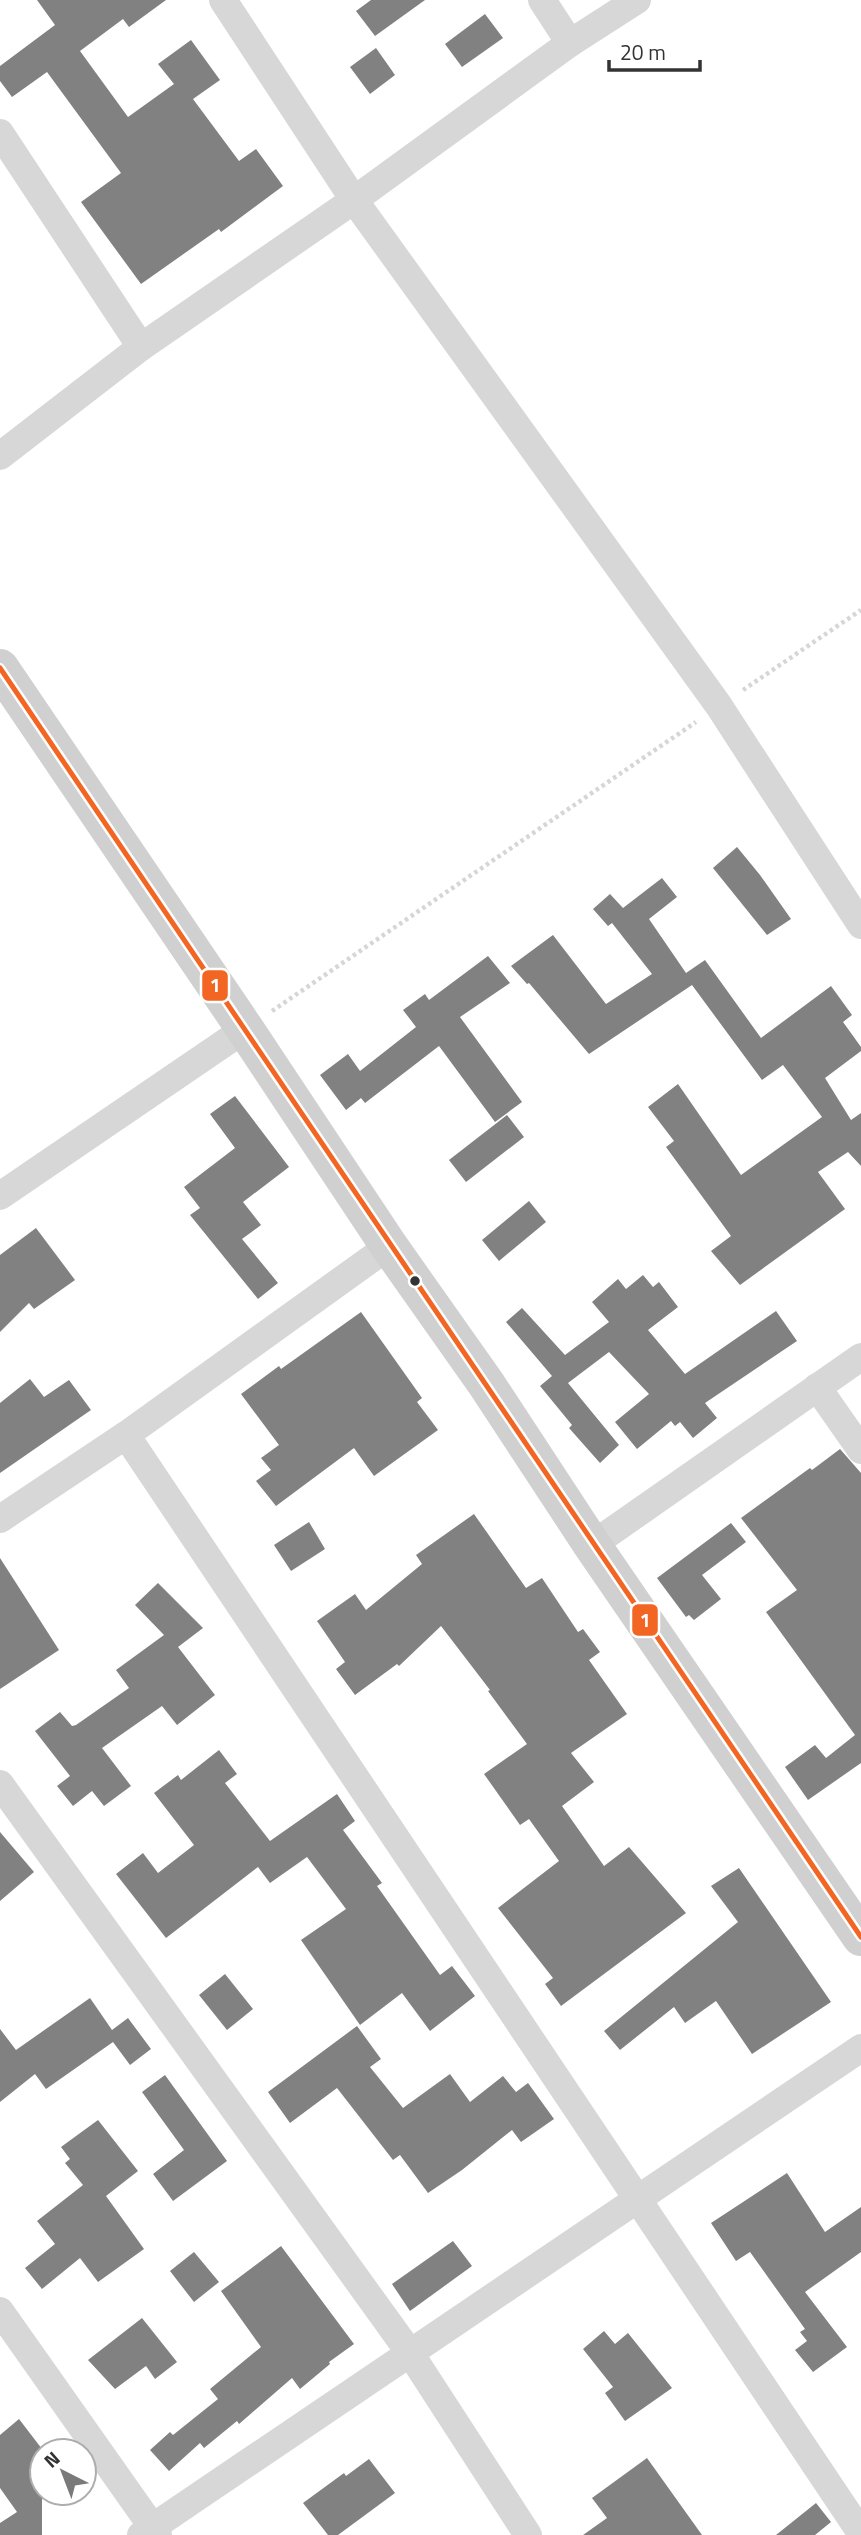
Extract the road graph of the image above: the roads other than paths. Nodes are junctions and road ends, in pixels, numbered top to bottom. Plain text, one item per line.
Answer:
1 (223, 0) edge
2 (542, 0) edge
3 (637, 0) edge
4 (570, 43) junction
5 (0, 134) edge
6 (354, 200) junction
7 (141, 347) junction
8 (0, 456) edge
9 (0, 668) edge
10 (861, 925) edge
11 (245, 1029) junction
12 (0, 1196) edge
13 (389, 1246) junction
14 (861, 1357) edge
15 (817, 1387) junction
16 (126, 1435) junction
17 (861, 1450) edge
18 (0, 1519) edge
19 (592, 1545) junction
20 (0, 1784) edge
21 (861, 1937) edge
22 (861, 2048) edge
23 (636, 2200) junction
24 (0, 2311) edge
25 (410, 2353) junction
26 (150, 2532) edge
27 (861, 2533) edge
28 (528, 2535) edge

1 - 6 street
2 - 4 street
3 - 4 street
4 - 6 street
5 - 7 street
6 - 7 street
6 - 10 street
7 - 8 street
9 - 11 street
11 - 12 street
11 - 13 street
13 - 16 street
13 - 19 street
14 - 15 street
15 - 17 street
15 - 19 street
16 - 18 street
16 - 23 street
19 - 21 street
20 - 25 street
22 - 23 street
23 - 25 street
23 - 27 street
24 - 26 street
25 - 26 street
25 - 28 street

